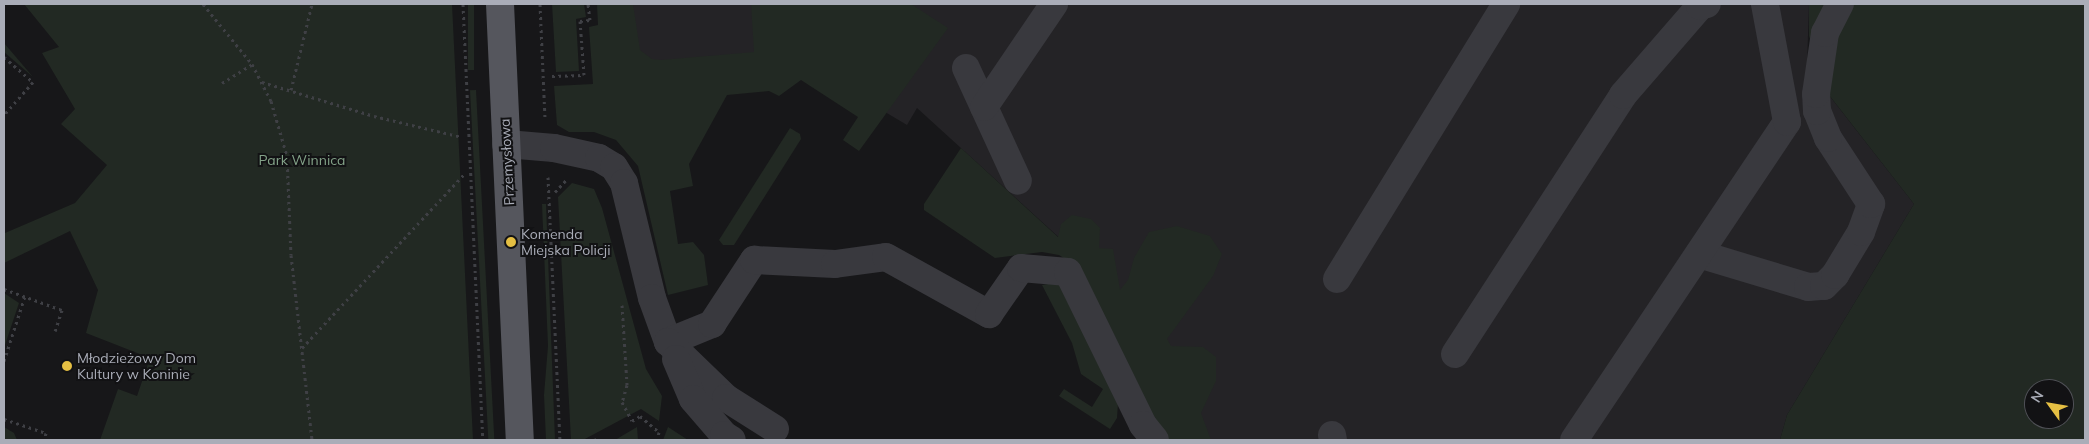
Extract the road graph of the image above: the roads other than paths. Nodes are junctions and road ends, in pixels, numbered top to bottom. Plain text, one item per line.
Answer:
1 (500, 4) edge
2 (1054, 4) edge
3 (1506, 4) edge
4 (1707, 4) edge
5 (1765, 4) edge
6 (1840, 4) edge
7 (966, 68) dead end
8 (984, 107) junction
9 (506, 144) junction
10 (1018, 181) dead end
11 (1699, 254) junction
12 (1338, 279) dead end
13 (668, 342) junction
14 (1455, 354) dead end
15 (785, 435) edge
16 (520, 440) edge
17 (732, 440) edge
18 (1155, 440) edge
19 (1574, 440) edge

1 - 9 main road, Przemysłowa
2 - 8 lane
3 - 12 lane
4 - 14 lane
5 - 11 lane
6 - 11 lane
7 - 8 lane
8 - 10 lane
9 - 13 lane
9 - 16 main road, Przemysłowa
11 - 19 lane
13 - 15 lane
13 - 17 lane
13 - 18 lane

